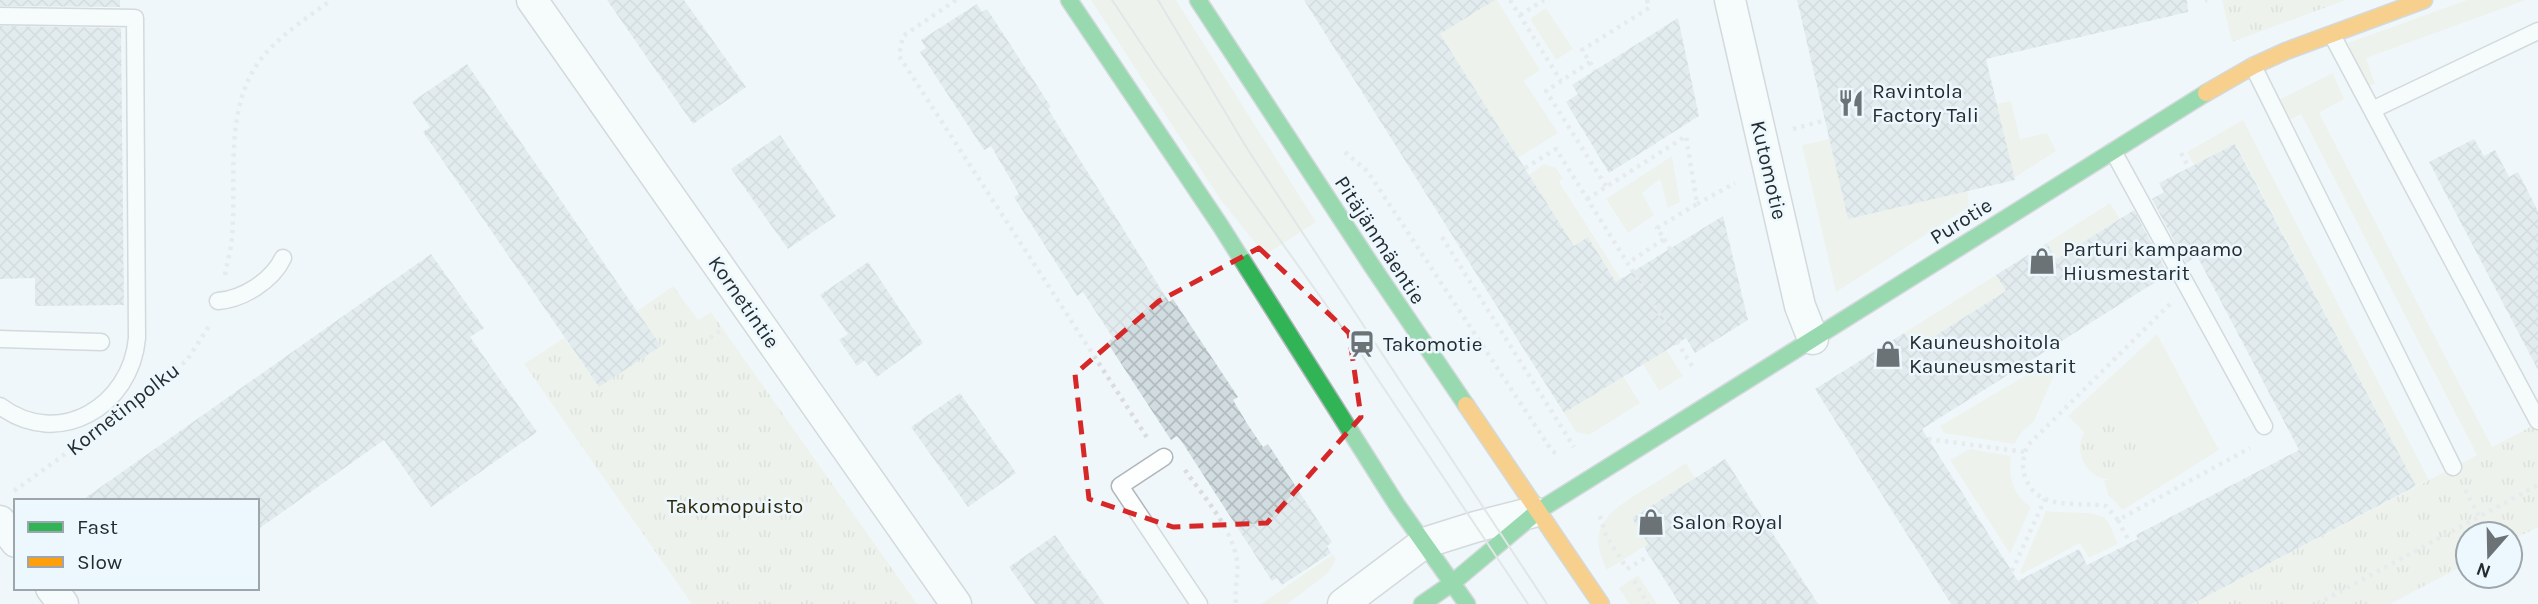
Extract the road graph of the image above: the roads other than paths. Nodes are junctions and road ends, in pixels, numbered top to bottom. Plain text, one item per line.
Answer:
1 (532, 0) edge
2 (1069, 0) edge
3 (1198, 0) edge
4 (1730, 0) edge
5 (2424, 0) edge
6 (0, 16) edge
7 (2538, 32) edge
8 (2332, 34) junction
9 (2253, 66) junction
10 (2372, 110) junction
11 (2113, 150) junction
12 (283, 258) dead end
13 (218, 302) road end
14 (0, 339) edge
15 (1812, 339) junction
16 (101, 342) dead end
17 (0, 406) edge
18 (2538, 421) edge
19 (2264, 426) road end
20 (1162, 458) road end
21 (2453, 467) dead end
22 (4, 509) edge
23 (1538, 511) junction
24 (14, 536) edge
25 (1424, 543) junction
26 (1451, 584) junction
27 (956, 604) edge
28 (1199, 604) edge
29 (1343, 604) edge
30 (1422, 604) edge
31 (1466, 604) edge
32 (1601, 604) edge

1 - 27 street, Kornetintie
2 - 25 main road
3 - 23 main road, Pitäjänmäentie
4 - 15 street, Kutomotie
5 - 8 main road, Purotie
6 - 17 lane
7 - 10 lane
8 - 9 main road, Purotie
8 - 10 lane
9 - 11 main road, Purotie
9 - 21 lane
10 - 18 lane
11 - 15 main road, Purotie
11 - 19 lane
12 - 13 lane
14 - 16 lane
15 - 23 main road, Purotie
20 - 28 lane
22 - 24 street
23 - 25 street
23 - 26 main road
23 - 32 main road, Pitäjänmäentie
25 - 26 main road
25 - 29 street
26 - 30 main road
26 - 31 main road

